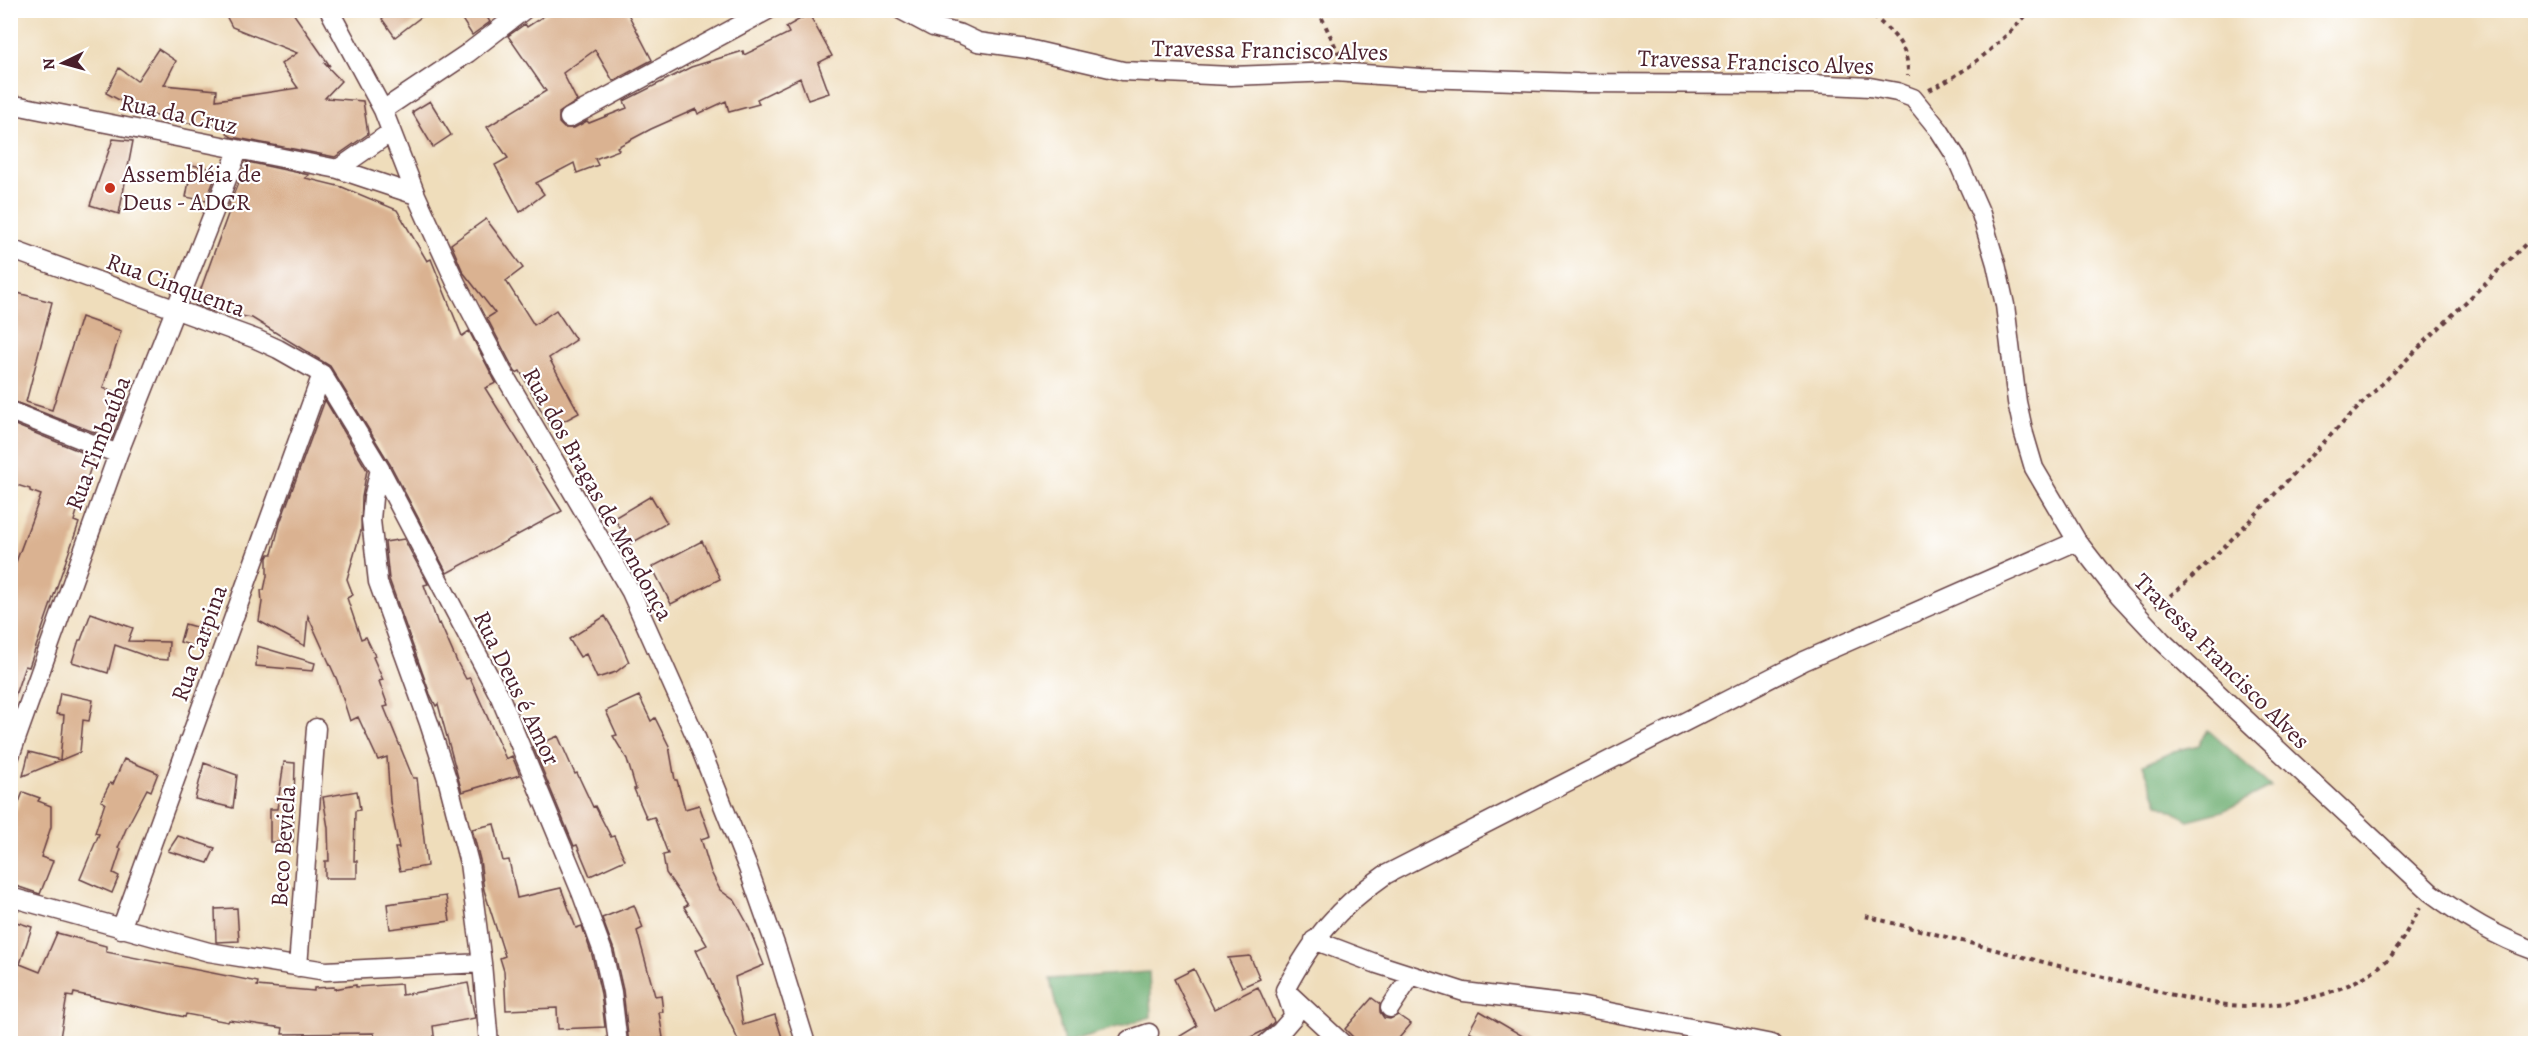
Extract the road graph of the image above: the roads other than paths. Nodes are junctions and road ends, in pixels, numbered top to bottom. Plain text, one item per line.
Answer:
1 (329, 10) edge
2 (524, 10) edge
3 (768, 10) edge
4 (901, 10) edge
5 (10, 104) edge
6 (383, 110) junction
7 (569, 118) dead end
8 (391, 132) junction
9 (238, 151) junction
10 (338, 169) junction
11 (416, 195) junction
12 (10, 249) edge
13 (176, 310) junction
14 (322, 374) junction
15 (10, 411) edge
16 (118, 454) junction
17 (380, 470) junction
18 (2077, 541) junction
19 (316, 728) dead end
20 (10, 756) edge
21 (10, 897) edge
22 (121, 929) junction
23 (1314, 940) junction
24 (2535, 951) edge
25 (482, 963) junction
26 (298, 967) junction
27 (1411, 976) junction
28 (1285, 990) junction
29 (1390, 1008) dead end
30 (1149, 1033) dead end
31 (489, 1044) edge
32 (618, 1044) edge
33 (806, 1044) edge
34 (1131, 1044) edge
35 (1266, 1044) edge
36 (1343, 1044) edge
37 (1772, 1044) edge

1 - 6 street, Rua dos Bragas de Mendonça
2 - 6 street
3 - 7 street
4 - 18 street, Travessa Francisco Alves
5 - 9 street, Rua da Cruz
6 - 8 street, Rua dos Bragas de Mendonça
8 - 10 street
8 - 11 street, Rua dos Bragas de Mendonça
9 - 10 street, Rua da Cruz
9 - 13 street, Rua Timbaúba
10 - 11 street, Rua da Cruz
11 - 33 street, Rua dos Bragas de Mendonça
12 - 13 street, Rua Cinquenta
13 - 14 street, Rua Cinquenta
13 - 16 street, Rua Timbaúba
14 - 17 street, Rua Deus é Amor
14 - 22 street, Rua Carpina
15 - 16 street
16 - 20 street, Rua Timbaúba
17 - 25 street
17 - 32 street, Rua Deus é Amor
18 - 23 street
18 - 24 street, Travessa Francisco Alves
19 - 26 street, Beco Beviela
21 - 22 street
22 - 26 street
23 - 27 street
23 - 28 street
25 - 26 street
25 - 31 street
27 - 29 street
27 - 37 street
28 - 35 street
28 - 36 street
30 - 34 street

